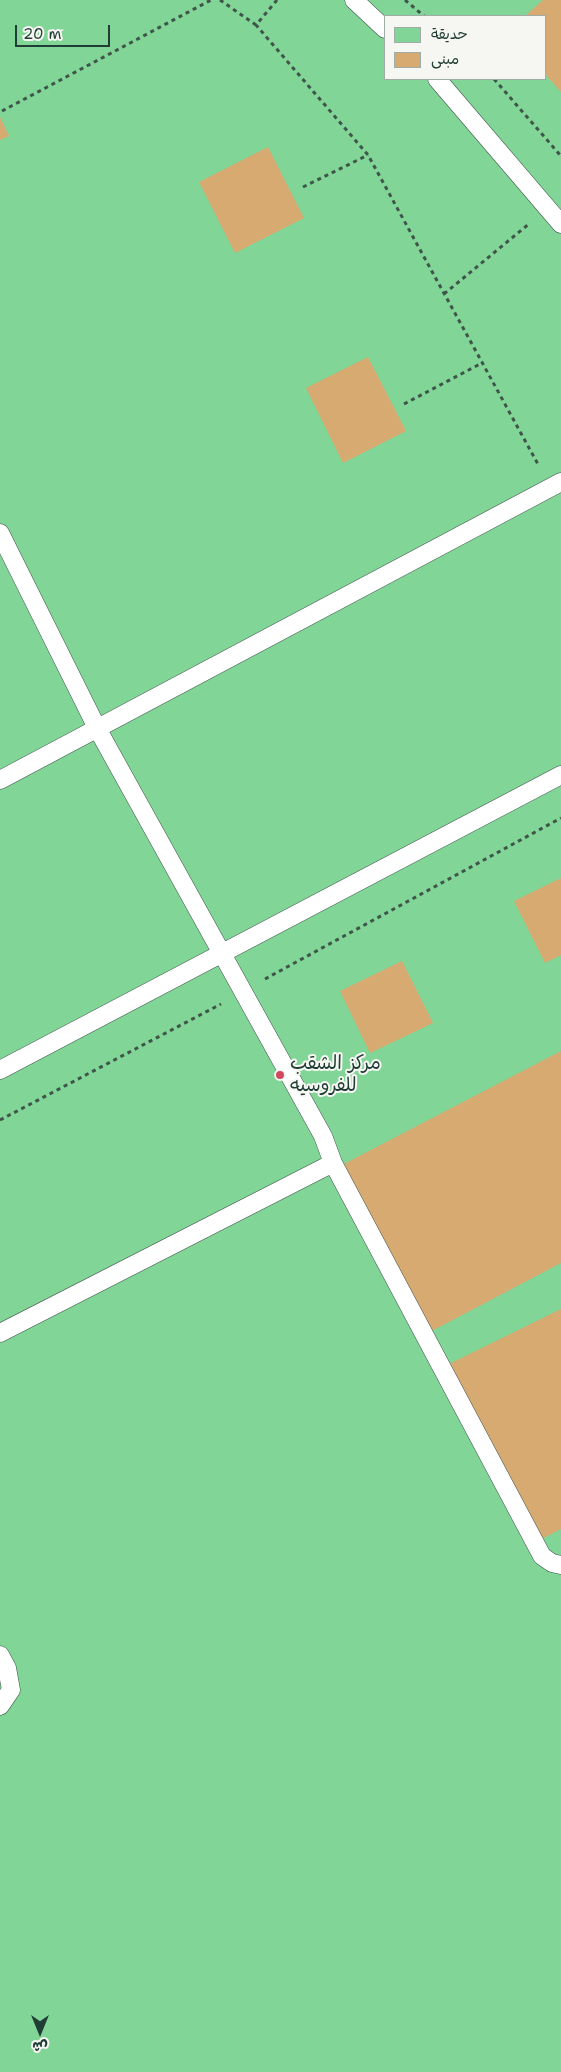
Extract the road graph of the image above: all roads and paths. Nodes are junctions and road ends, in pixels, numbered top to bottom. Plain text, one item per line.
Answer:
1 (211, 0) edge
2 (220, 0) edge
3 (277, 0) edge
4 (354, 0) edge
5 (405, 0) edge
6 (423, 15) edge
7 (256, 25) junction
8 (384, 28) edge
9 (438, 80) edge
10 (495, 80) edge
11 (2, 111) dead end
12 (368, 155) junction
13 (561, 156) edge
14 (303, 187) dead end
15 (548, 208) junction
16 (561, 224) edge
17 (444, 294) junction
18 (482, 363) junction
19 (404, 404) dead end
20 (556, 484) edge
21 (0, 533) edge
22 (97, 728) junction
23 (561, 775) edge
24 (0, 780) edge
25 (561, 818) edge
26 (222, 954) junction
27 (243, 992) junction
28 (0, 1070) edge
29 (0, 1120) edge
30 (333, 1163) junction
31 (0, 1333) edge
32 (561, 1565) edge
33 (0, 1656) edge
34 (0, 1706) edge

1 - 11 path
2 - 7 path
3 - 7 path
4 - 8 lane
5 - 6 path
7 - 12 path
9 - 15 lane
10 - 13 path
12 - 14 path
12 - 17 path
15 - 16 lane
15 - 17 path
17 - 18 path
18 - 19 path
18 - 20 path
20 - 22 lane
21 - 22 lane
22 - 24 lane
22 - 26 lane
23 - 26 lane
25 - 27 path
26 - 27 lane
26 - 28 lane
27 - 29 path
27 - 30 lane
30 - 31 lane
30 - 32 lane
33 - 34 lane

